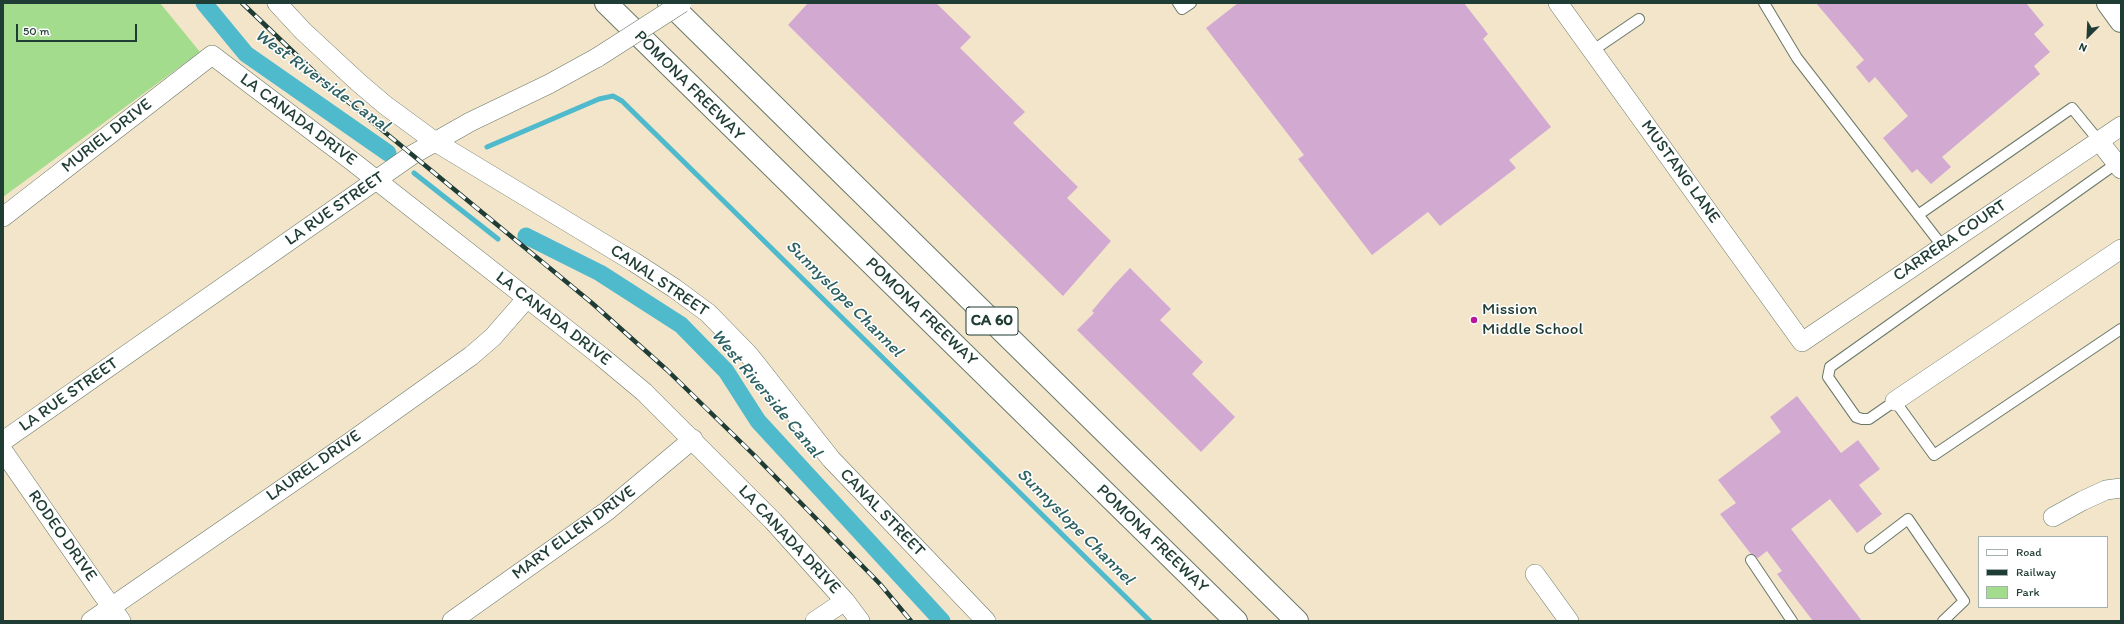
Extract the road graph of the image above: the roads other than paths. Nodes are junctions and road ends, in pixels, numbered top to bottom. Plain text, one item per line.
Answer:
1 (277, 3) edge
2 (606, 3) edge
3 (669, 3) edge
4 (682, 3) edge
5 (1178, 3) edge
6 (1191, 3) edge
7 (1558, 3) edge
8 (1764, 3) edge
9 (2108, 3) edge
10 (1639, 19) dead end
11 (2121, 21) edge
12 (1592, 50) junction
13 (212, 55) joint
14 (2121, 126) edge
15 (434, 141) junction
16 (2099, 141) junction
17 (2119, 166) edge
18 (376, 180) junction
19 (1918, 215) junction
20 (3, 217) edge
21 (1942, 247) junction
22 (2121, 249) edge
23 (527, 298) junction
24 (2121, 329) edge
25 (1802, 342) joint
26 (1896, 401) junction
27 (693, 439) junction
28 (3, 441) edge
29 (3, 451) edge
30 (2121, 488) edge
31 (2053, 517) dead end
32 (1870, 548) dead end
33 (1751, 560) dead end
34 (1535, 574) dead end
35 (845, 600) junction
36 (116, 613) edge
37 (91, 621) edge
38 (452, 621) edge
39 (815, 621) edge
40 (860, 621) edge
41 (986, 621) edge
42 (1236, 621) edge
43 (1297, 621) edge
44 (1569, 621) edge
45 (1792, 621) edge
46 (1943, 621) edge

1 - 15 street, CANAL STREET
2 - 42 main road, POMONA FREEWAY / CA 60
3 - 43 main road, CA 60
4 - 15 street, LA RUE STREET, bridge
5 - 6 lane
7 - 12 street, MUSTANG LANE
8 - 19 lane
9 - 11 main road
10 - 12 lane
12 - 25 street, MUSTANG LANE
13 - 18 street, LA CANADA DRIVE
13 - 20 street, MURIEL DRIVE
14 - 16 street, CARRERA COURT
15 - 18 street, LA RUE STREET
15 - 41 street, CANAL STREET
16 - 17 street
16 - 19 lane
16 - 21 street, CARRERA COURT
17 - 26 lane
18 - 23 street, LA CANADA DRIVE
18 - 28 street, LA RUE STREET
19 - 21 lane
21 - 25 street, CARRERA COURT
22 - 26 street
23 - 27 street, LA CANADA DRIVE
23 - 36 street, LAUREL DRIVE
24 - 26 lane
27 - 35 street, LA CANADA DRIVE
27 - 38 street, MARY ELLEN DRIVE
29 - 36 street, RODEO DRIVE
30 - 31 street
32 - 46 lane
33 - 45 lane
34 - 44 street
35 - 39 street
35 - 40 street, LA CANADA DRIVE
36 - 37 street, LAUREL DRIVE

